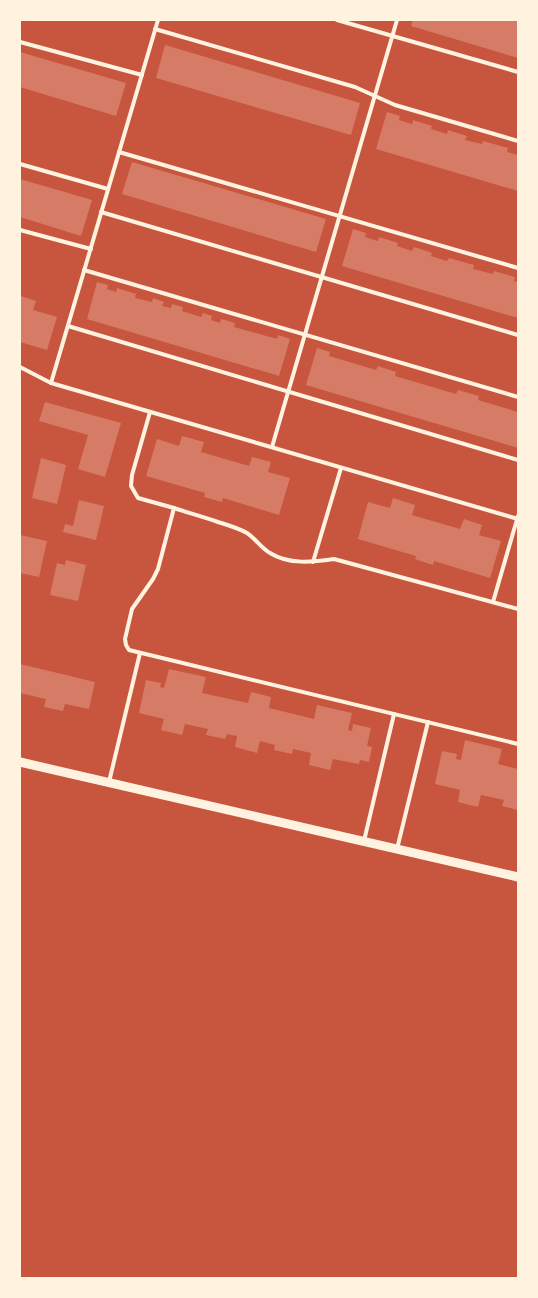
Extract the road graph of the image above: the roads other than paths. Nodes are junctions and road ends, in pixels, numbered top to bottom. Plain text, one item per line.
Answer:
1 (158, 20) edge
2 (337, 20) edge
3 (397, 20) edge
4 (155, 29) junction
5 (392, 36) junction
6 (20, 42) edge
7 (518, 72) edge
8 (142, 75) junction
9 (375, 96) junction
10 (518, 141) edge
11 (119, 152) junction
12 (20, 164) edge
13 (108, 189) junction
14 (101, 212) junction
15 (340, 216) junction
16 (20, 230) edge
17 (91, 249) junction
18 (518, 268) edge
19 (84, 270) junction
20 (322, 277) junction
21 (68, 326) junction
22 (305, 334) junction
23 (518, 335) edge
24 (20, 368) edge
25 (51, 383) junction
26 (288, 392) junction
27 (518, 397) edge
28 (150, 412) junction
29 (272, 447) junction
30 (518, 460) edge
31 (340, 468) junction
32 (174, 508) junction
33 (518, 518) edge
34 (313, 562) junction
35 (493, 602) junction
36 (518, 609) edge
37 (140, 654) junction
38 (394, 714) junction
39 (428, 722) junction
40 (518, 744) edge
41 (20, 762) edge
42 (109, 782) junction
43 (364, 841) junction
44 (398, 849) junction
45 (518, 877) edge

1 - 4 lane
2 - 5 lane
3 - 5 lane
4 - 8 lane
4 - 9 lane
5 - 7 lane
5 - 9 lane
6 - 8 lane
8 - 11 lane
9 - 10 lane
9 - 15 lane
11 - 13 lane
11 - 15 lane
12 - 13 lane
13 - 14 lane
14 - 17 lane
14 - 20 lane
15 - 18 lane
15 - 20 lane
16 - 17 lane
17 - 19 lane
19 - 21 lane
19 - 22 lane
20 - 22 lane
20 - 23 lane
21 - 25 lane
21 - 26 lane
22 - 26 lane
22 - 27 lane
24 - 25 lane
25 - 28 lane
26 - 29 lane
26 - 30 lane
28 - 29 lane
28 - 32 lane
29 - 31 lane
31 - 33 lane
31 - 34 lane
32 - 34 lane
32 - 37 lane
33 - 35 lane
34 - 35 lane
35 - 36 lane
37 - 38 lane
37 - 42 lane
38 - 39 lane
38 - 43 lane
39 - 40 lane
39 - 44 lane
41 - 42 street
42 - 43 street
43 - 44 street
44 - 45 street

